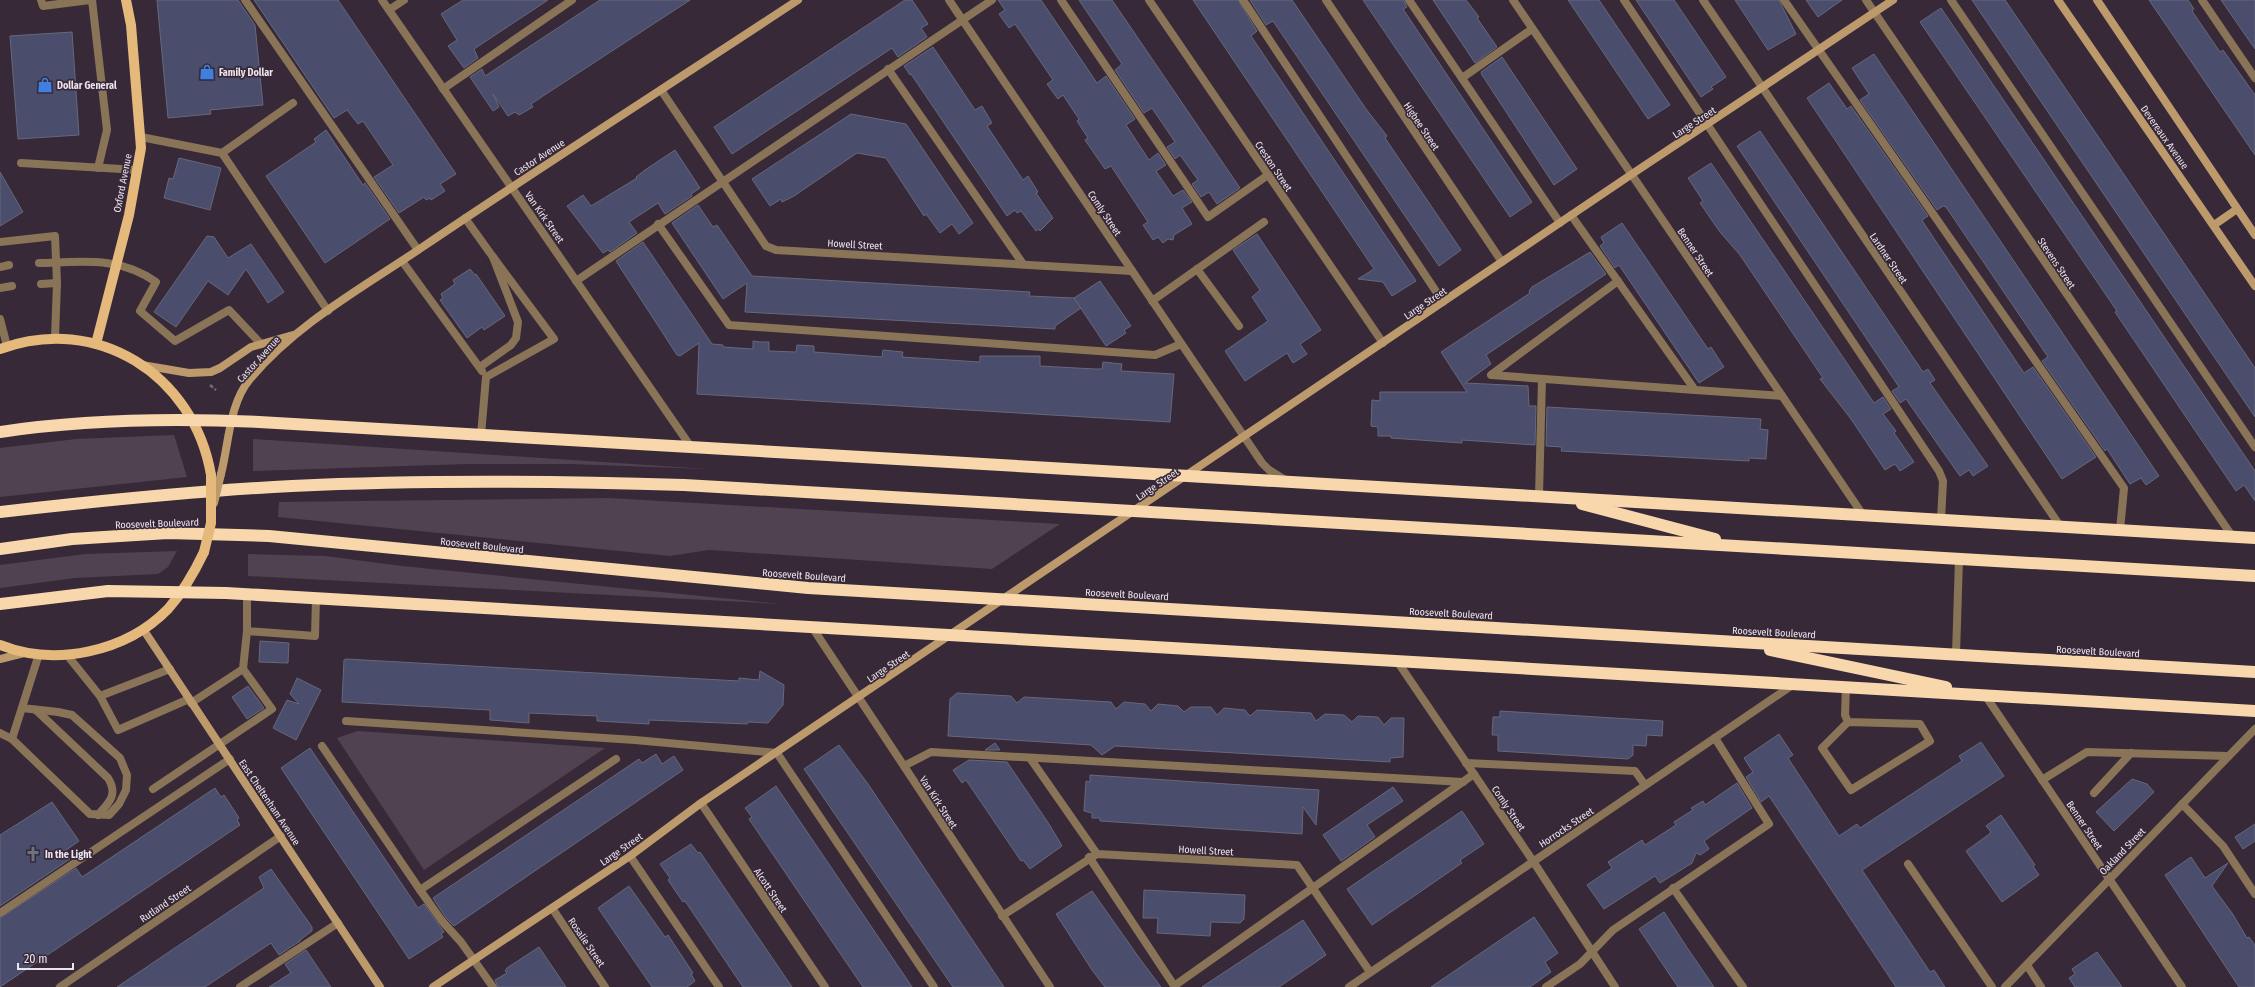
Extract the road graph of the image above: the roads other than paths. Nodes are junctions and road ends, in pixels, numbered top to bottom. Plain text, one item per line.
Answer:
1 (40, 0) edge
2 (91, 0) edge
3 (126, 0) edge
4 (245, 0) edge
5 (382, 0) edge
6 (404, 0) edge
7 (572, 0) edge
8 (798, 0) edge
9 (949, 0) edge
10 (992, 0) edge
11 (1061, 0) edge
12 (1149, 0) edge
13 (1243, 0) edge
14 (1326, 0) edge
15 (1408, 0) edge
16 (1512, 0) edge
17 (1624, 0) edge
18 (1703, 0) edge
19 (1784, 0) edge
20 (1866, 0) edge
21 (1893, 0) edge
22 (1951, 0) edge
23 (2058, 0) edge
24 (2097, 0) edge
25 (2202, 0) edge
26 (388, 10) junction
27 (1874, 12) junction
28 (962, 19) junction
29 (1532, 29) junction
30 (1817, 50) junction
31 (888, 69) junction
32 (1462, 78) junction
33 (2255, 78) edge
34 (443, 89) junction
35 (1762, 89) junction
36 (661, 90) junction
37 (293, 103) dead end
38 (1709, 124) junction
39 (141, 136) junction
40 (222, 153) junction
41 (21, 163) dead end
42 (98, 168) junction
43 (138, 170) junction
44 (1632, 174) junction
45 (1268, 175) junction
46 (722, 180) junction
47 (512, 187) junction
48 (2237, 209) junction
49 (1571, 215) junction
50 (465, 218) junction
51 (1264, 222) dead end
52 (1560, 223) junction
53 (658, 224) junction
54 (2214, 225) junction
55 (2255, 235) edge
56 (0, 242) edge
57 (418, 250) junction
58 (493, 257) junction
59 (402, 261) junction
60 (1502, 262) junction
61 (39, 263) dead end
62 (56, 263) junction
63 (1023, 264) junction
64 (9, 265) dead end
65 (116, 265) junction
66 (0, 267) edge
67 (1197, 269) junction
68 (1132, 271) junction
69 (576, 280) junction
70 (1618, 281) junction
71 (57, 282) junction
72 (41, 284) dead end
73 (12, 286) dead end
74 (2255, 286) edge
75 (0, 288) edge
76 (1152, 301) junction
77 (1443, 302) junction
78 (328, 311) junction
79 (0, 320) edge
80 (1239, 326) dead end
81 (293, 335) junction
82 (55, 337) junction
83 (1383, 343) junction
84 (96, 344) junction
85 (261, 344) junction
86 (1181, 344) junction
87 (4, 348) edge
88 (142, 365) junction
89 (480, 367) junction
90 (486, 376) junction
91 (1542, 379) junction
92 (1695, 390) junction
93 (1782, 396) junction
94 (192, 419) junction
95 (232, 421) junction
96 (0, 432) edge
97 (481, 435) junction
98 (1245, 437) junction
99 (691, 447) junction
100 (2255, 447) edge
101 (216, 474) junction
102 (1188, 476) junction
103 (1289, 482) junction
104 (1539, 496) junction
105 (1556, 497) junction
106 (1136, 511) junction
107 (0, 512) edge
108 (1863, 515) junction
109 (1941, 520) junction
110 (2060, 526) junction
111 (2120, 530) junction
112 (2232, 536) junction
113 (2255, 538) edge
114 (1742, 546) junction
115 (0, 549) edge
116 (1959, 559) junction
117 (2255, 576) edge
118 (182, 591) junction
119 (247, 594) junction
120 (316, 598) junction
121 (1005, 599) junction
122 (0, 604) edge
123 (812, 627) junction
124 (143, 629) junction
125 (247, 632) junction
126 (952, 635) junction
127 (1730, 641) junction
128 (0, 645) edge
129 (25, 652) junction
130 (39, 654) junction
131 (1956, 654) junction
132 (67, 655) junction
133 (0, 659) edge
134 (1397, 661) junction
135 (170, 669) junction
136 (244, 669) junction
137 (2255, 672) edge
138 (1794, 684) junction
139 (1846, 687) junction
140 (1985, 695) junction
141 (100, 696) junction
142 (858, 698) junction
143 (190, 701) junction
144 (22, 708) junction
145 (36, 710) junction
146 (2255, 711) edge
147 (346, 721) dead end
148 (1848, 722) junction
149 (2255, 729) edge
150 (0, 733) edge
151 (1715, 738) junction
152 (12, 739) junction
153 (220, 744) junction
154 (322, 746) dead end
155 (777, 752) junction
156 (2131, 753) junction
157 (2228, 756) junction
158 (1030, 758) junction
159 (230, 759) junction
160 (616, 759) dead end
161 (1466, 763) junction
162 (904, 766) junction
163 (1474, 774) junction
164 (2042, 780) junction
165 (1463, 782) junction
166 (1645, 785) junction
167 (153, 788) dead end
168 (2094, 793) dead end
169 (701, 803) junction
170 (2182, 804) junction
171 (98, 815) junction
172 (281, 836) junction
173 (1093, 855) junction
174 (630, 856) junction
175 (1533, 861) junction
176 (1908, 864) dead end
177 (2109, 878) junction
178 (1314, 888) junction
179 (1673, 888) junction
180 (420, 890) junction
181 (2255, 894) edge
182 (552, 908) junction
183 (0, 914) edge
184 (1002, 916) junction
185 (338, 922) junction
186 (1591, 952) junction
187 (474, 958) junction
188 (2027, 965) junction
189 (1370, 972) junction
190 (60, 987) edge
191 (240, 987) edge
192 (380, 987) edge
193 (433, 987) edge
194 (493, 987) edge
195 (606, 987) edge
196 (719, 987) edge
197 (825, 987) edge
198 (934, 987) edge
199 (1050, 987) edge
200 (1174, 987) edge
201 (1349, 987) edge
202 (1546, 987) edge
203 (1615, 987) edge
204 (1743, 987) edge
205 (1992, 987) edge
206 (2005, 987) edge
207 (2042, 987) edge
208 (2182, 987) edge

1 - 2 street
2 - 42 street
3 - 39 main road, Oxford Avenue
4 - 57 street
5 - 26 street, Van Kirk Street
6 - 26 street
7 - 34 street
8 - 36 street, Castor Avenue
9 - 28 street, Comly Street
10 - 28 street
11 - 45 street
12 - 45 street, Creston Street
13 - 77 street
14 - 60 street, Higbee Street
15 - 32 street
16 - 29 street, Benner Street
17 - 38 street
18 - 35 street, Lardner Street
19 - 30 street
20 - 27 street, Stevens Street
21 - 27 street, Large Street
22 - 100 street
23 - 54 street, Devereaux Avenue
24 - 48 street, Devereaux Avenue
25 - 33 street
26 - 34 street, Van Kirk Street
27 - 30 street, Large Street
27 - 112 street, Stevens Street
28 - 31 street
28 - 68 street, Comly Street
29 - 32 street
29 - 44 street, Benner Street
30 - 35 street, Large Street
30 - 111 street
31 - 46 street
31 - 63 street
32 - 52 street
34 - 47 street, Van Kirk Street
35 - 38 street, Large Street
35 - 110 street, Lardner Street
36 - 46 street, Howell Street
36 - 47 street, Castor Avenue
37 - 40 street
38 - 44 street, Large Street
38 - 109 street
39 - 40 street
39 - 43 main road, Oxford Avenue
40 - 78 street
41 - 42 street
42 - 43 street
43 - 65 main road, Oxford Avenue
44 - 49 street, Large Street
44 - 93 street, Benner Street
45 - 83 street, Creston Street
46 - 53 street
46 - 63 street, Howell Street
47 - 50 street, Castor Avenue
47 - 69 street, Van Kirk Street
48 - 54 street
48 - 55 street, Devereaux Avenue
49 - 52 street, Large Street
49 - 70 street
50 - 57 street, Castor Avenue
50 - 58 street
51 - 67 street
52 - 60 street, Large Street
53 - 69 street
53 - 86 street
54 - 74 street, Devereaux Avenue
56 - 62 street
57 - 59 street, Castor Avenue
58 - 89 street
58 - 90 street
59 - 78 street, Castor Avenue
59 - 89 street
60 - 77 street, Large Street
61 - 62 street
62 - 65 street
62 - 71 street
63 - 68 street, Howell Street
64 - 66 street
65 - 84 main road, Oxford Avenue
65 - 85 street
67 - 76 street
67 - 80 street
68 - 76 street, Comly Street
69 - 99 street, Van Kirk Street
70 - 91 street
70 - 92 street
71 - 72 street
71 - 82 street
73 - 75 street
76 - 86 street, Comly Street
77 - 83 street, Large Street
78 - 81 street, Castor Avenue
79 - 87 street
81 - 85 street, Castor Avenue
81 - 95 street, Castor Avenue
82 - 84 main road
82 - 87 main road
83 - 98 street, Large Street
84 - 88 main road
85 - 88 street, Castor Avenue
86 - 98 street, Comly Street
88 - 94 main road
89 - 90 street
90 - 97 street
91 - 92 street
91 - 104 street
92 - 93 street
93 - 108 street, Benner Street
94 - 95 highway
94 - 96 highway
94 - 101 main road
95 - 97 highway
95 - 101 street, Castor Avenue
97 - 99 highway
98 - 102 street, Large Street
98 - 103 street, Comly Street
99 - 102 highway
101 - 118 main road, bridge
102 - 103 highway
102 - 106 street, Large Street
103 - 104 highway
104 - 105 highway
105 - 108 highway
105 - 114 highway
106 - 107 highway
106 - 114 highway
106 - 121 street, Large Street
108 - 109 highway
109 - 110 highway
110 - 111 highway
111 - 112 highway
112 - 113 highway
114 - 116 highway
115 - 121 highway, Roosevelt Boulevard
116 - 117 highway
116 - 131 street
118 - 119 highway
118 - 122 highway
118 - 124 main road
119 - 120 highway
119 - 125 street
120 - 123 highway
120 - 125 street
121 - 126 street, Large Street
121 - 127 highway, Roosevelt Boulevard
123 - 126 highway
123 - 142 street, Van Kirk Street
124 - 132 main road
124 - 135 street, East Cheltenham Avenue
125 - 136 street
126 - 134 highway
126 - 142 street, Large Street
127 - 131 highway, Roosevelt Boulevard
127 - 140 highway
128 - 129 main road
129 - 130 main road
129 - 133 street
130 - 132 main road
130 - 144 street
131 - 137 highway, Roosevelt Boulevard
132 - 141 street
134 - 138 highway
134 - 161 street, Comly Street
135 - 141 street
135 - 143 street, East Cheltenham Avenue
136 - 143 street
136 - 153 street
138 - 139 highway
138 - 151 street, Horrocks Street
139 - 140 highway
139 - 148 street
140 - 146 highway
140 - 164 street, Benner Street
141 - 143 street
142 - 155 street, Large Street
142 - 162 street, Van Kirk Street
143 - 153 street, East Cheltenham Avenue
144 - 145 street
144 - 152 street
145 - 171 street
145 - 171 street
147 - 155 street
148 - 148 street
149 - 157 street, Oakland Street
150 - 152 street
151 - 166 street, Horrocks Street
151 - 179 street
152 - 171 street
153 - 159 street, East Cheltenham Avenue
153 - 167 street
154 - 180 street
155 - 169 street, Large Street
155 - 198 street
156 - 157 street
156 - 164 street
156 - 168 street
157 - 170 street, Oakland Street
158 - 162 street
158 - 165 street
158 - 173 street
159 - 172 street, East Cheltenham Avenue
159 - 183 street
160 - 180 street
161 - 163 street, Comly Street
161 - 166 street
162 - 184 street, Van Kirk Street
163 - 165 street
163 - 175 street, Comly Street
164 - 177 street, Benner Street
165 - 178 street
166 - 175 street, Horrocks Street
169 - 174 street, Large Street
169 - 197 street, Alcott Street
170 - 177 street, Oakland Street
170 - 181 street
172 - 185 street, East Cheltenham Avenue
172 - 190 street, Rutland Street
173 - 178 street, Howell Street
173 - 184 street
173 - 200 street
174 - 182 street, Large Street
174 - 196 street
175 - 186 street, Comly Street
175 - 189 street, Horrocks Street
176 - 205 street
177 - 188 street, Oakland Street
177 - 208 street, Benner Street
178 - 189 street, Howell Street
178 - 200 street
179 - 186 street
179 - 204 street
180 - 187 street
182 - 187 street, Large Street
182 - 195 street, Rosalie Street
184 - 199 street, Van Kirk Street
185 - 191 street
185 - 192 street, East Cheltenham Avenue
186 - 202 street
186 - 203 street, Comly Street
187 - 193 street, Large Street
187 - 194 street
188 - 206 street, Oakland Street
188 - 207 street
189 - 201 street, Horrocks Street

